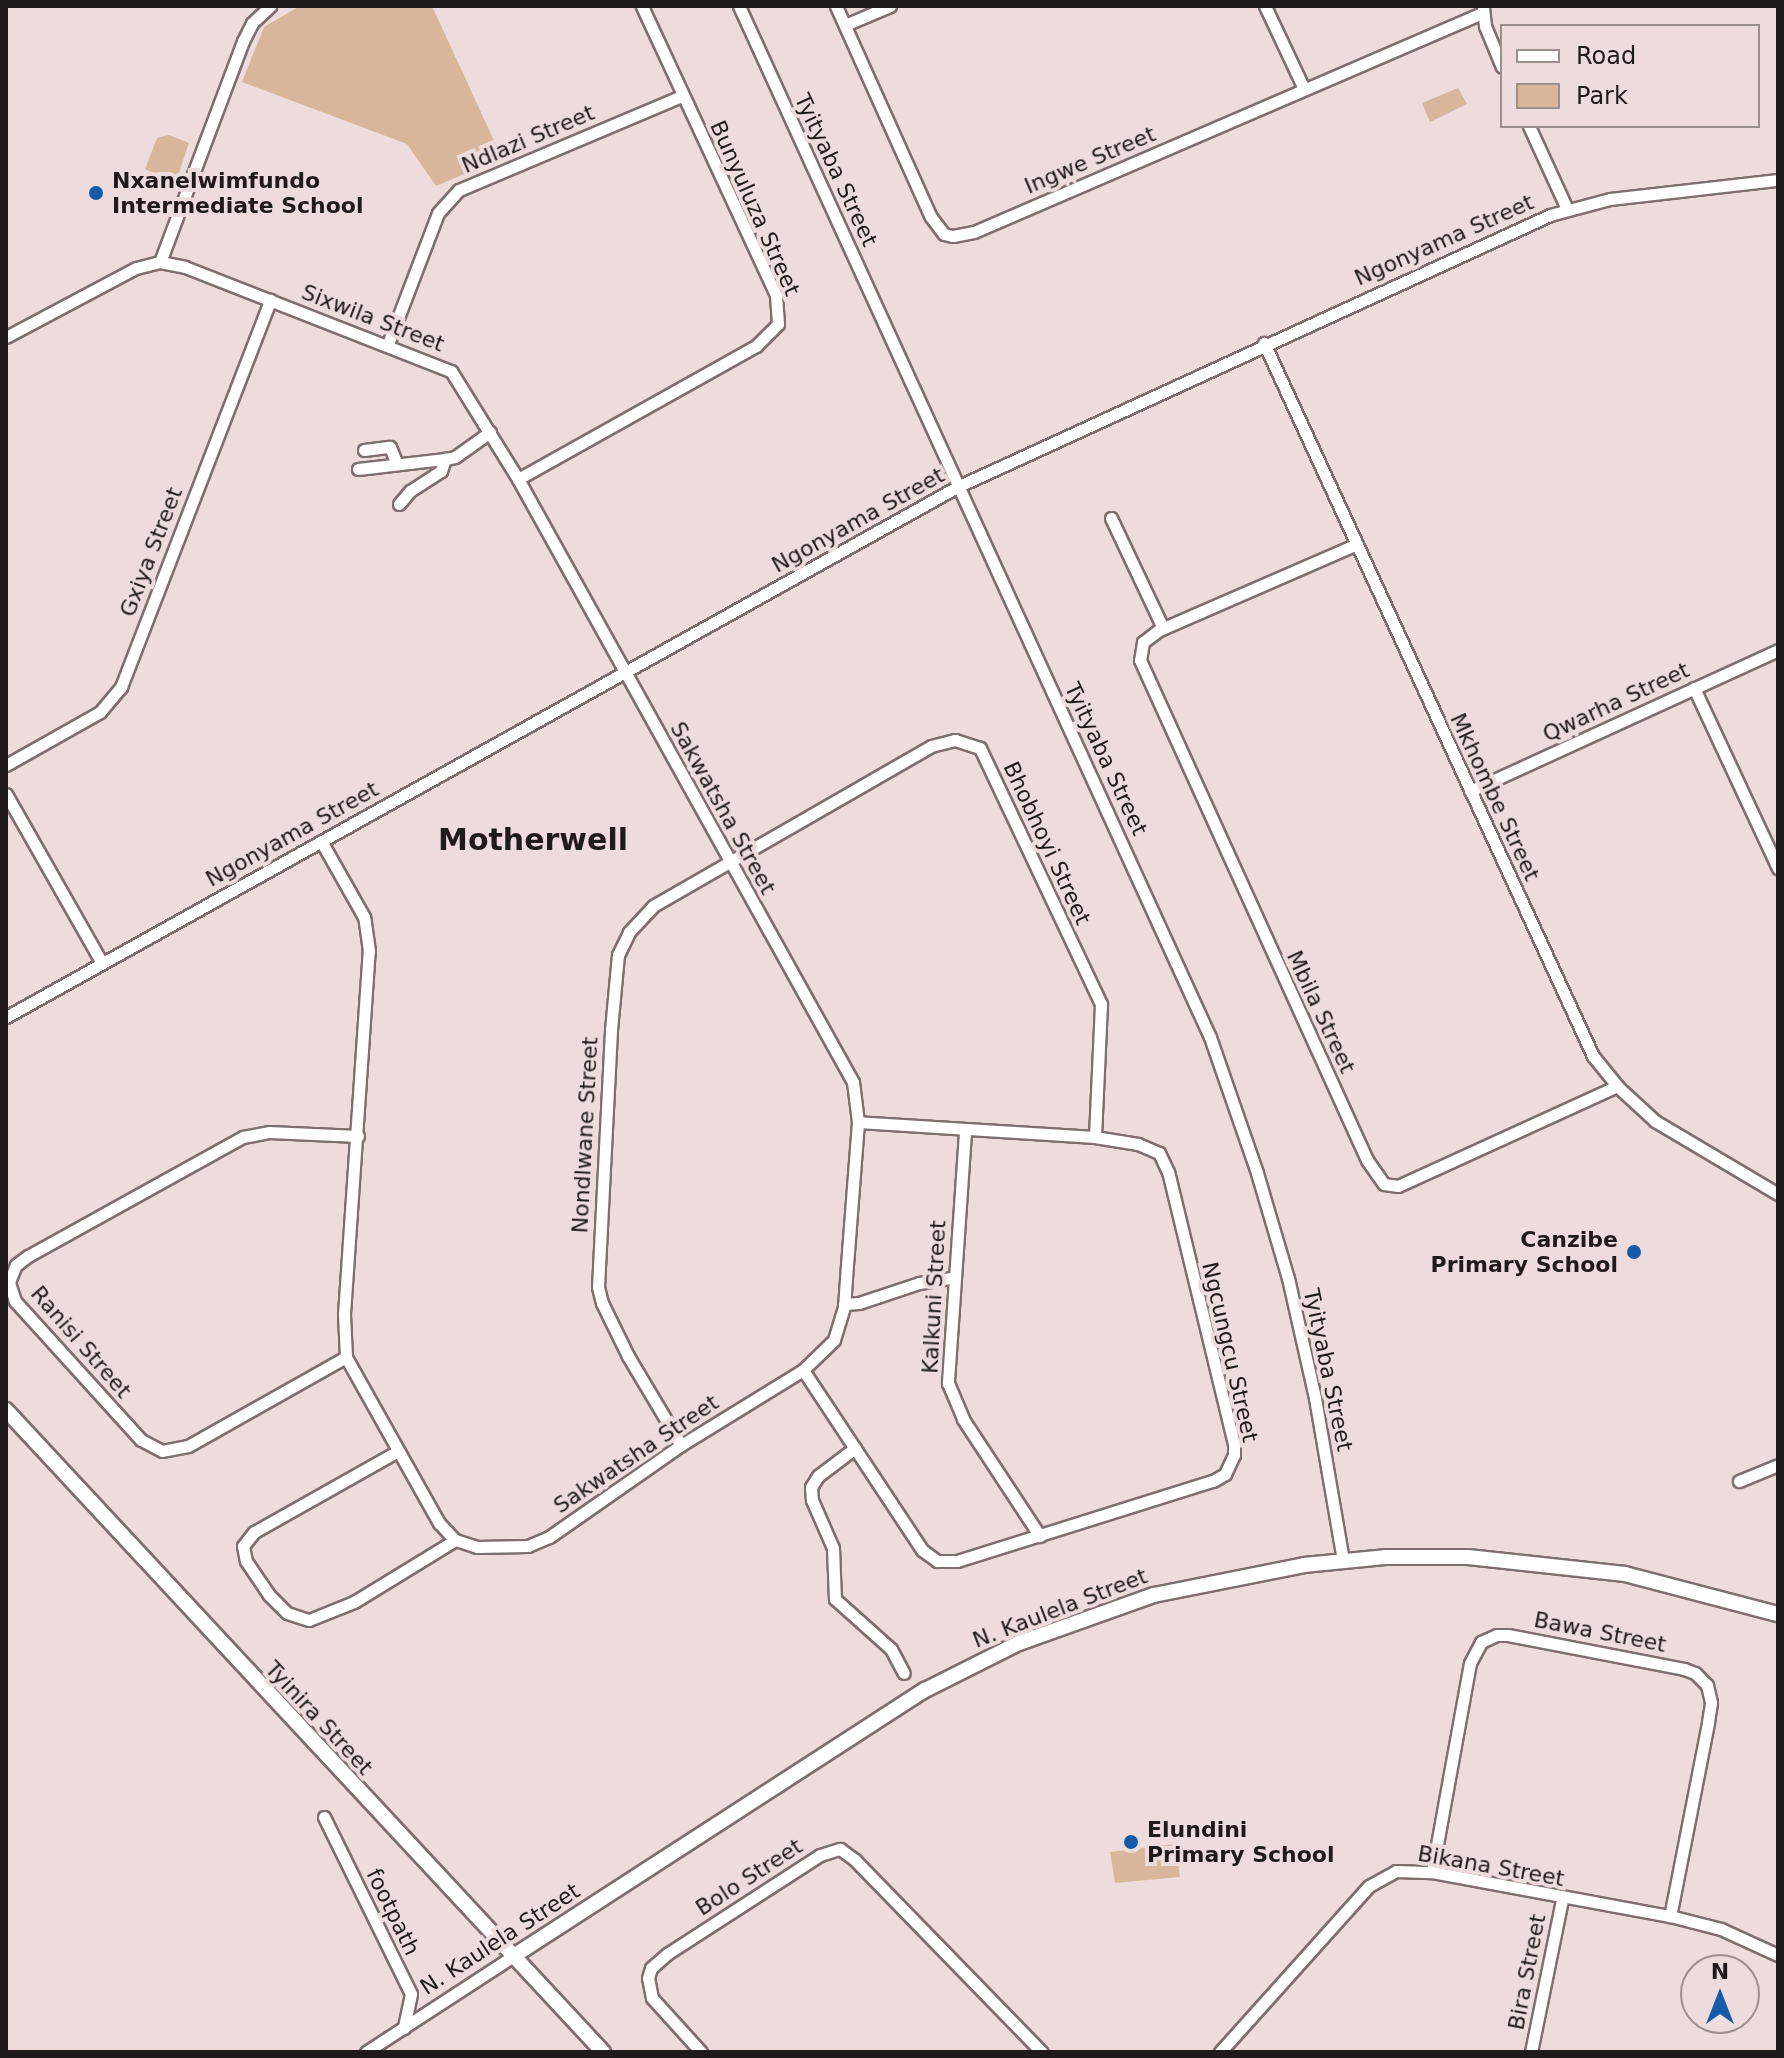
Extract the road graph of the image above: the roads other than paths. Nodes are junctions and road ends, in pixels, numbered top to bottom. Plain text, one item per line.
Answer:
1 (270, 6) edge
2 (642, 6) edge
3 (739, 6) edge
4 (836, 6) edge
5 (890, 6) edge
6 (1265, 6) edge
7 (1482, 10) edge
8 (845, 25) junction
9 (1500, 61) edge
10 (1304, 89) junction
11 (682, 96) junction
12 (1530, 128) edge
13 (1778, 180) edge
14 (1567, 209) junction
15 (160, 262) junction
16 (270, 300) junction
17 (6, 337) edge
18 (1264, 343) junction
19 (388, 344) junction
20 (490, 432) junction
21 (364, 450) dead end
22 (445, 459) junction
23 (396, 462) junction
24 (358, 469) dead end
25 (518, 479) junction
26 (959, 486) junction
27 (399, 504) dead end
28 (1111, 518) dead end
29 (1357, 544) junction
30 (1163, 628) junction
31 (1778, 650) edge
32 (625, 672) junction
33 (1694, 688) junction
34 (6, 765) edge
35 (1470, 791) junction
36 (6, 794) edge
37 (321, 841) junction
38 (730, 863) junction
39 (1778, 868) edge
40 (102, 963) junction
41 (6, 1017) edge
42 (1617, 1086) junction
43 (858, 1122) junction
44 (965, 1132) junction
45 (358, 1136) junction
46 (1095, 1137) junction
47 (1778, 1194) edge
48 (955, 1277) junction
49 (844, 1304) junction
50 (346, 1357) junction
51 (803, 1370) junction
52 (6, 1410) edge
53 (681, 1445) junction
54 (855, 1448) junction
55 (398, 1451) junction
56 (1778, 1465) edge
57 (1739, 1481) dead end
58 (1040, 1536) junction
59 (455, 1540) junction
60 (1343, 1560) junction
61 (1778, 1614) edge
62 (904, 1673) dead end
63 (324, 1817) dead end
64 (1432, 1872) junction
65 (1562, 1899) junction
66 (1670, 1916) junction
67 (1778, 1955) edge
68 (512, 1957) junction
69 (404, 2028) junction
70 (366, 2052) edge
71 (603, 2052) edge
72 (701, 2052) edge
73 (1042, 2052) edge
74 (1220, 2052) edge
75 (1531, 2052) edge

1 - 15 street
2 - 11 street, Bunyuluza Street
3 - 26 street, Tyityaba Street
4 - 8 street, Ingwe Street
5 - 8 street
6 - 10 street
7 - 9 street
7 - 10 street, Ingwe Street
8 - 10 street, Ingwe Street
11 - 19 street, Ndlazi Street
11 - 25 street, Bunyuluza Street
12 - 14 street
13 - 14 street, Ngonyama Street
14 - 18 street, Ngonyama Street
15 - 16 street, Sixwila Street
15 - 17 street
16 - 19 street, Sixwila Street
16 - 34 street, Gxiya Street
18 - 26 street, Ngonyama Street
18 - 29 street, Mkhombe Street
19 - 20 street, Sixwila Street
20 - 22 street
20 - 25 street, Sixwila Street
21 - 23 street
22 - 23 street
22 - 27 street
23 - 24 street
25 - 32 street, Sixwila Street
26 - 32 street, Ngonyama Street
26 - 60 street, Tyityaba Street
28 - 30 street
29 - 30 street
29 - 35 street, Mkhombe Street
30 - 42 street, Mbila Street
31 - 33 street, Qwarha Street
32 - 37 street, Ngonyama Street
32 - 38 street, Sakwatsha Street
33 - 35 street, Qwarha Street
33 - 39 street
35 - 42 street, Mkhombe Street
36 - 40 street
37 - 40 street, Ngonyama Street
37 - 45 street
38 - 43 street, Sakwatsha Street
38 - 46 street, Bhobhoyi Street
38 - 53 street, Nondlwane Street
40 - 41 street, Ngonyama Street
42 - 47 street, Mkhombe Street
43 - 44 street, Ngcungcu Street
43 - 49 street, Sakwatsha Street
44 - 46 street, Ngcungcu Street
44 - 48 street, Kalkuni Street
45 - 50 street
45 - 50 street, Ranisi Street
46 - 58 street, Ngcungcu Street
48 - 49 street
48 - 58 street, Kalkuni Street
49 - 51 street, Sakwatsha Street
50 - 55 street
51 - 53 street, Sakwatsha Street
51 - 54 street, Ngcungcu Street
52 - 68 street, Tyinira Street
53 - 59 street, Sakwatsha Street
54 - 58 street, Ngcungcu Street
54 - 62 street
55 - 59 street
55 - 59 street
56 - 57 street
60 - 61 street, N. Kaulela Street
60 - 68 street, N. Kaulela Street
63 - 69 street, footpath
64 - 65 street, Bikana Street
64 - 66 street, Bawa Street
64 - 74 street, Bikana Street
65 - 66 street, Bikana Street
65 - 75 street, Bira Street
66 - 67 street, Bikana Street
68 - 69 street, N. Kaulela Street
68 - 71 street, Tyinira Street
69 - 70 street, N. Kaulela Street
72 - 73 street, Bolo Street

